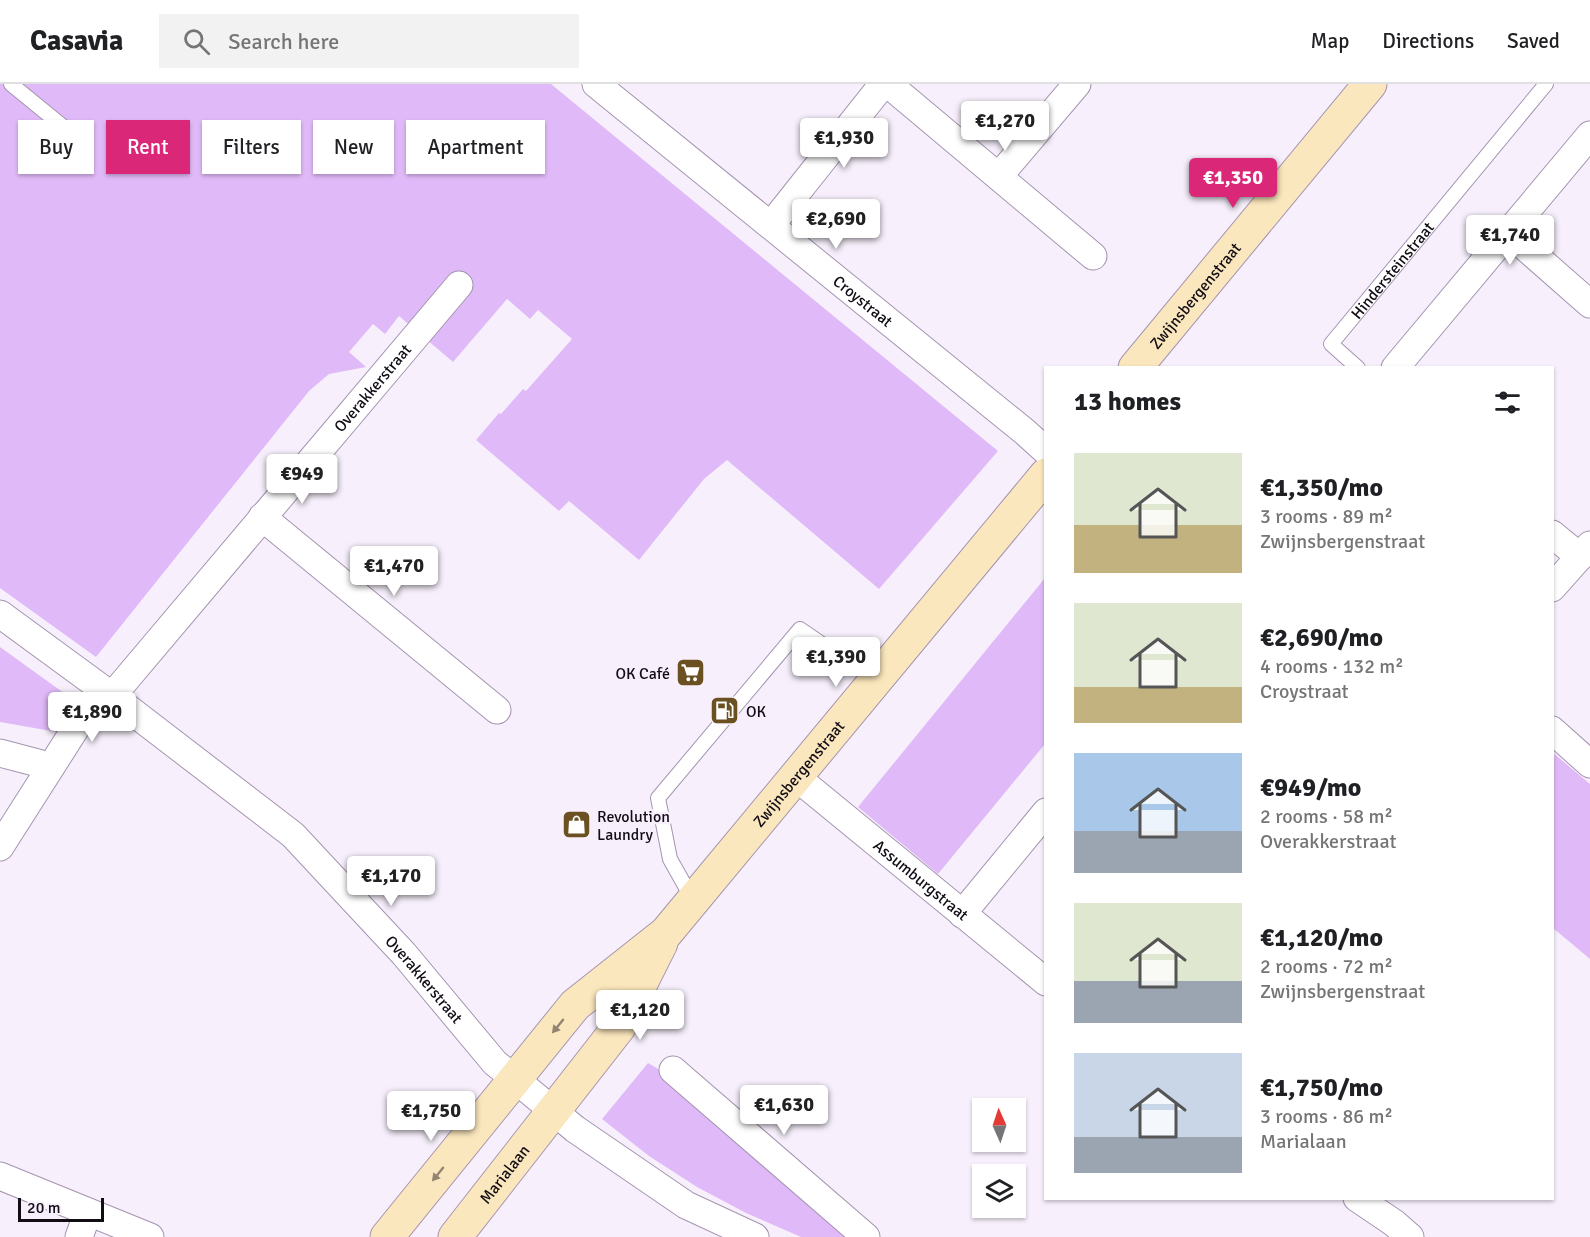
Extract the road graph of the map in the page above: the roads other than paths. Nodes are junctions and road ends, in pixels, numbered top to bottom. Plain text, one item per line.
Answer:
1 (11, 84) edge
2 (596, 84) edge
3 (883, 84) edge
4 (888, 84) edge
5 (1077, 84) edge
6 (1370, 84) edge
7 (1546, 84) edge
8 (55, 120) edge
9 (1590, 135) edge
10 (999, 176) junction
11 (771, 225) junction
12 (1509, 233) junction
13 (1093, 256) dead end
14 (459, 285) dead end
15 (1590, 304) edge
16 (1137, 366) edge
17 (1356, 366) edge
18 (1397, 366) edge
19 (1044, 449) edge
20 (1044, 477) edge
21 (262, 517) junction
22 (1554, 535) edge
23 (1585, 551) edge
24 (1554, 586) edge
25 (0, 614) edge
26 (889, 665) junction
27 (112, 696) junction
28 (497, 710) dead end
29 (1554, 732) edge
30 (0, 753) edge
31 (1590, 764) edge
32 (50, 767) junction
33 (796, 777) junction
34 (1044, 814) edge
35 (0, 847) edge
36 (693, 900) junction
37 (962, 914) junction
38 (666, 933) junction
39 (1044, 980) edge
40 (673, 1070) dead end
41 (515, 1079) junction
42 (554, 1111) junction
43 (0, 1176) edge
44 (1360, 1200) edge
45 (83, 1225) edge
46 (150, 1237) edge
47 (387, 1237) edge
48 (455, 1237) edge
49 (755, 1237) edge
50 (866, 1237) edge
51 (1410, 1237) edge

1 - 8 lane
2 - 11 street, Croystraat
3 - 11 street
4 - 10 street
5 - 10 street
6 - 16 street, Zwijnsbergenstraat
7 - 17 lane, Hindersteinstraat
9 - 12 street
10 - 13 street
11 - 19 street, Croystraat
12 - 15 street
12 - 18 street
14 - 21 street, Overakkerstraat
20 - 26 street, Zwijnsbergenstraat
21 - 27 street, Overakkerstraat
21 - 28 street
22 - 23 street
23 - 24 street
25 - 27 street, Overakkerstraat
26 - 33 street, Zwijnsbergenstraat
26 - 36 lane
27 - 32 street
27 - 41 street, Overakkerstraat
29 - 31 street
30 - 32 street
32 - 35 street
33 - 36 street, Zwijnsbergenstraat
33 - 37 street, Assumburgstraat
34 - 37 street
36 - 38 street, Zwijnsbergenstraat
37 - 39 street, Assumburgstraat
38 -> 41 street, Zwijnsbergenstraat
38 - 42 street, Zwijnsbergenstraat
40 - 50 street
41 - 42 street, Overakkerstraat
41 -> 47 street
42 - 48 street, Marialaan
42 - 49 street, Overakkerstraat
43 - 45 street
44 - 51 street
45 - 46 street

